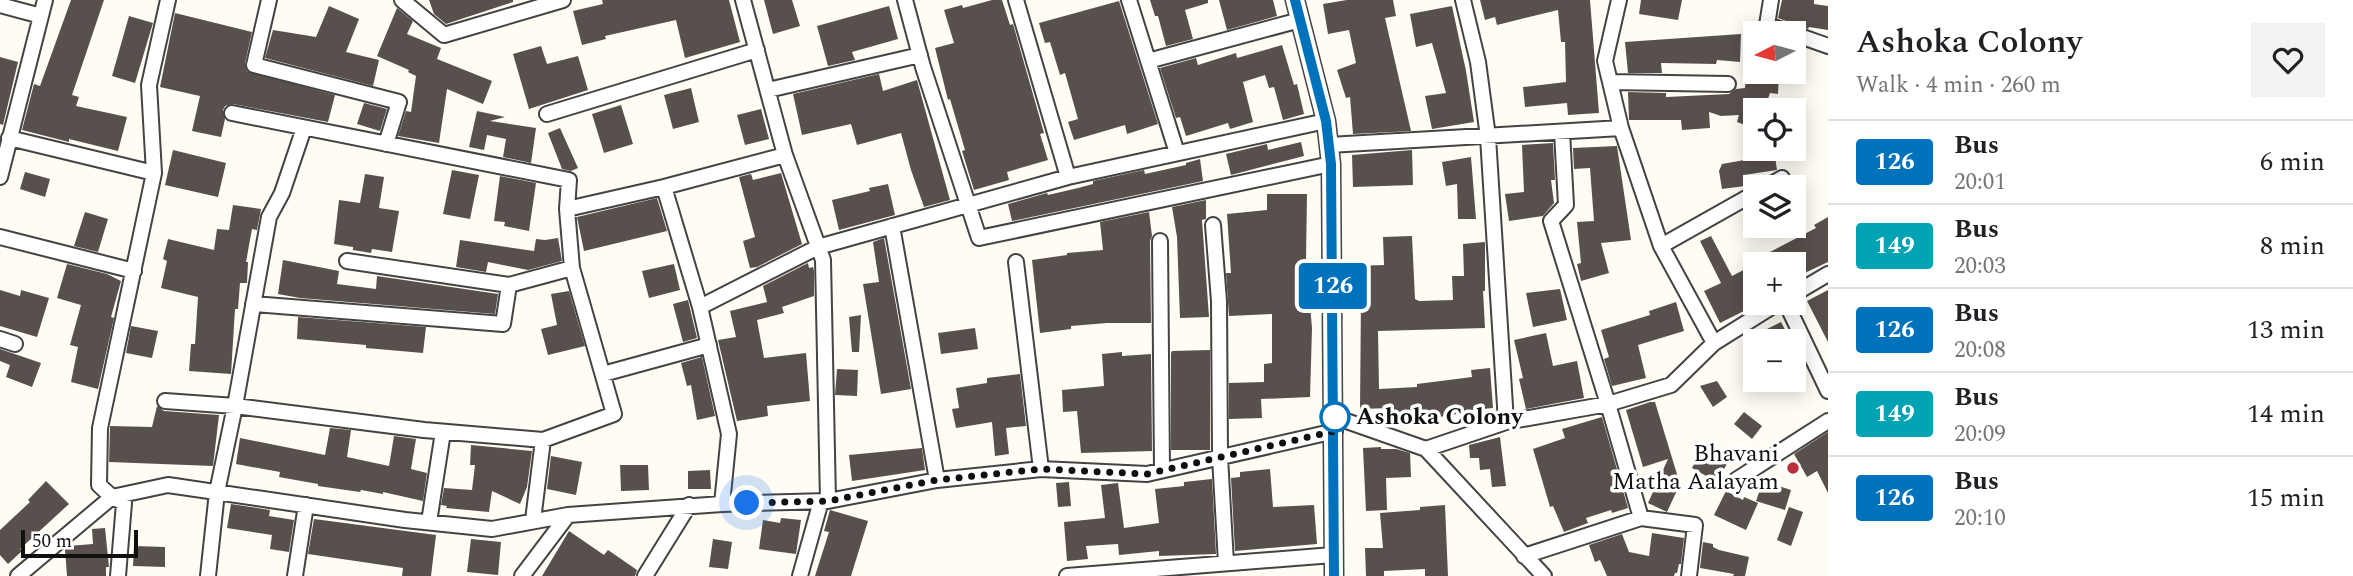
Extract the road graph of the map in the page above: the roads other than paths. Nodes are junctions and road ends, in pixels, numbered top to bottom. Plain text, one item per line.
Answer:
1 (45, 0) edge
2 (168, 0) edge
3 (269, 0) edge
4 (402, 0) edge
5 (564, 0) edge
6 (743, 0) edge
7 (905, 0) edge
8 (1016, 0) edge
9 (1129, 0) edge
10 (1295, 0) edge
11 (1462, 0) edge
12 (1619, 0) edge
13 (1771, 0) edge
14 (0, 5) edge
15 (41, 16) junction
16 (1300, 20) junction
17 (1768, 21) edge
18 (1806, 38) edge
19 (1828, 46) edge
20 (757, 50) junction
21 (920, 55) junction
22 (1148, 61) junction
23 (1611, 82) junction
24 (1728, 84) dead end
25 (768, 90) junction
26 (232, 113) dead end
27 (547, 114) dead end
28 (1326, 121) junction
29 (304, 128) junction
30 (1621, 128) junction
31 (1562, 132) junction
32 (1488, 137) junction
33 (9, 138) junction
34 (386, 144) junction
35 (1329, 145) junction
36 (1177, 153) junction
37 (785, 155) junction
38 (1331, 164) junction
39 (154, 173) junction
40 (0, 177) edge
41 (1068, 177) junction
42 (664, 187) junction
43 (1743, 201) edge
44 (968, 204) junction
45 (567, 209) junction
46 (1213, 225) dead end
47 (892, 226) junction
48 (0, 237) edge
49 (1160, 241) dead end
50 (1661, 246) junction
51 (818, 247) junction
52 (347, 261) dead end
53 (1016, 262) dead end
54 (572, 268) junction
55 (134, 271) junction
56 (1828, 274) edge
57 (509, 285) junction
58 (1806, 287) edge
59 (253, 304) junction
60 (700, 307) junction
61 (1760, 315) edge
62 (1792, 315) edge
63 (0, 339) edge
64 (1714, 343) junction
65 (15, 344) dead end
66 (709, 345) junction
67 (603, 374) junction
68 (1828, 391) edge
69 (165, 401) dead end
70 (1608, 404) junction
71 (235, 406) junction
72 (1828, 421) edge
73 (1506, 422) junction
74 (1335, 424) junction
75 (443, 432) junction
76 (543, 440) junction
77 (1426, 449) junction
78 (1220, 457) junction
79 (1041, 469) junction
80 (1162, 470) junction
81 (937, 480) junction
82 (1736, 480) dead end
83 (217, 492) junction
84 (112, 497) junction
85 (825, 501) junction
86 (722, 504) junction
87 (306, 505) junction
88 (689, 505) junction
89 (569, 515) junction
90 (1641, 518) junction
91 (533, 520) junction
92 (429, 522) junction
93 (1333, 555) junction
94 (1524, 556) junction
95 (1226, 563) junction
96 (18, 576) edge
97 (118, 576) edge
98 (208, 576) edge
99 (295, 576) edge
100 (522, 576) edge
101 (645, 576) edge
102 (800, 576) edge
103 (1067, 576) edge
104 (1334, 576) edge
105 (1544, 576) edge
106 (1689, 576) edge

1 - 15 street
2 - 39 street
3 - 34 street
4 - 5 street
6 - 20 street
7 - 21 street
8 - 41 street
9 - 22 street
10 - 16 street
11 - 32 street
12 - 23 street
13 - 17 street
14 - 15 street
15 - 33 street
16 - 22 street
16 - 28 street
18 - 19 street
20 - 25 street
20 - 27 street
21 - 25 street
21 - 44 street
22 - 36 street
23 - 24 street
23 - 30 street
25 - 37 street
26 - 29 street
28 - 35 street
28 - 36 street
29 - 34 street
29 - 59 street
30 - 31 street
30 - 50 street
31 - 32 street
31 - 70 street
32 - 35 street
32 - 73 street
33 - 39 street
33 - 40 street
34 - 45 street
35 - 38 street
36 - 41 street
37 - 42 street
37 - 51 street
38 - 44 street
38 - 74 street
39 - 55 street
41 - 44 street
42 - 45 street
42 - 60 street
43 - 50 street
44 - 47 street
45 - 54 street
46 - 78 street
47 - 51 street
47 - 81 street
48 - 55 street
49 - 80 street
50 - 64 street
51 - 60 street
51 - 85 street
52 - 57 street
53 - 79 street
54 - 57 street
54 - 67 street
55 - 84 street
56 - 58 street
57 - 59 street
59 - 71 street
60 - 66 street
61 - 64 street
62 - 68 street
63 - 65 street
64 - 70 street
66 - 67 street
66 - 86 street
67 - 76 street
69 - 71 street
70 - 73 street
70 - 90 street
71 - 75 street
71 - 83 street
72 - 82 street
73 - 77 street
74 - 77 street
74 - 78 street
74 - 93 street
75 - 76 street
75 - 92 street
76 - 91 street
77 - 94 street
78 - 80 street
78 - 95 street
79 - 80 street
79 - 81 street
81 - 85 street
83 - 84 street
83 - 87 street
83 - 98 street
84 - 96 street
84 - 97 street
85 - 86 street
85 - 102 street
86 - 88 street
87 - 92 street
87 - 99 street
88 - 89 street
88 - 101 street
89 - 91 street
89 - 100 street
90 - 94 street
90 - 106 street
91 - 92 street
93 - 95 street
93 - 104 street
94 - 105 street
95 - 103 street

